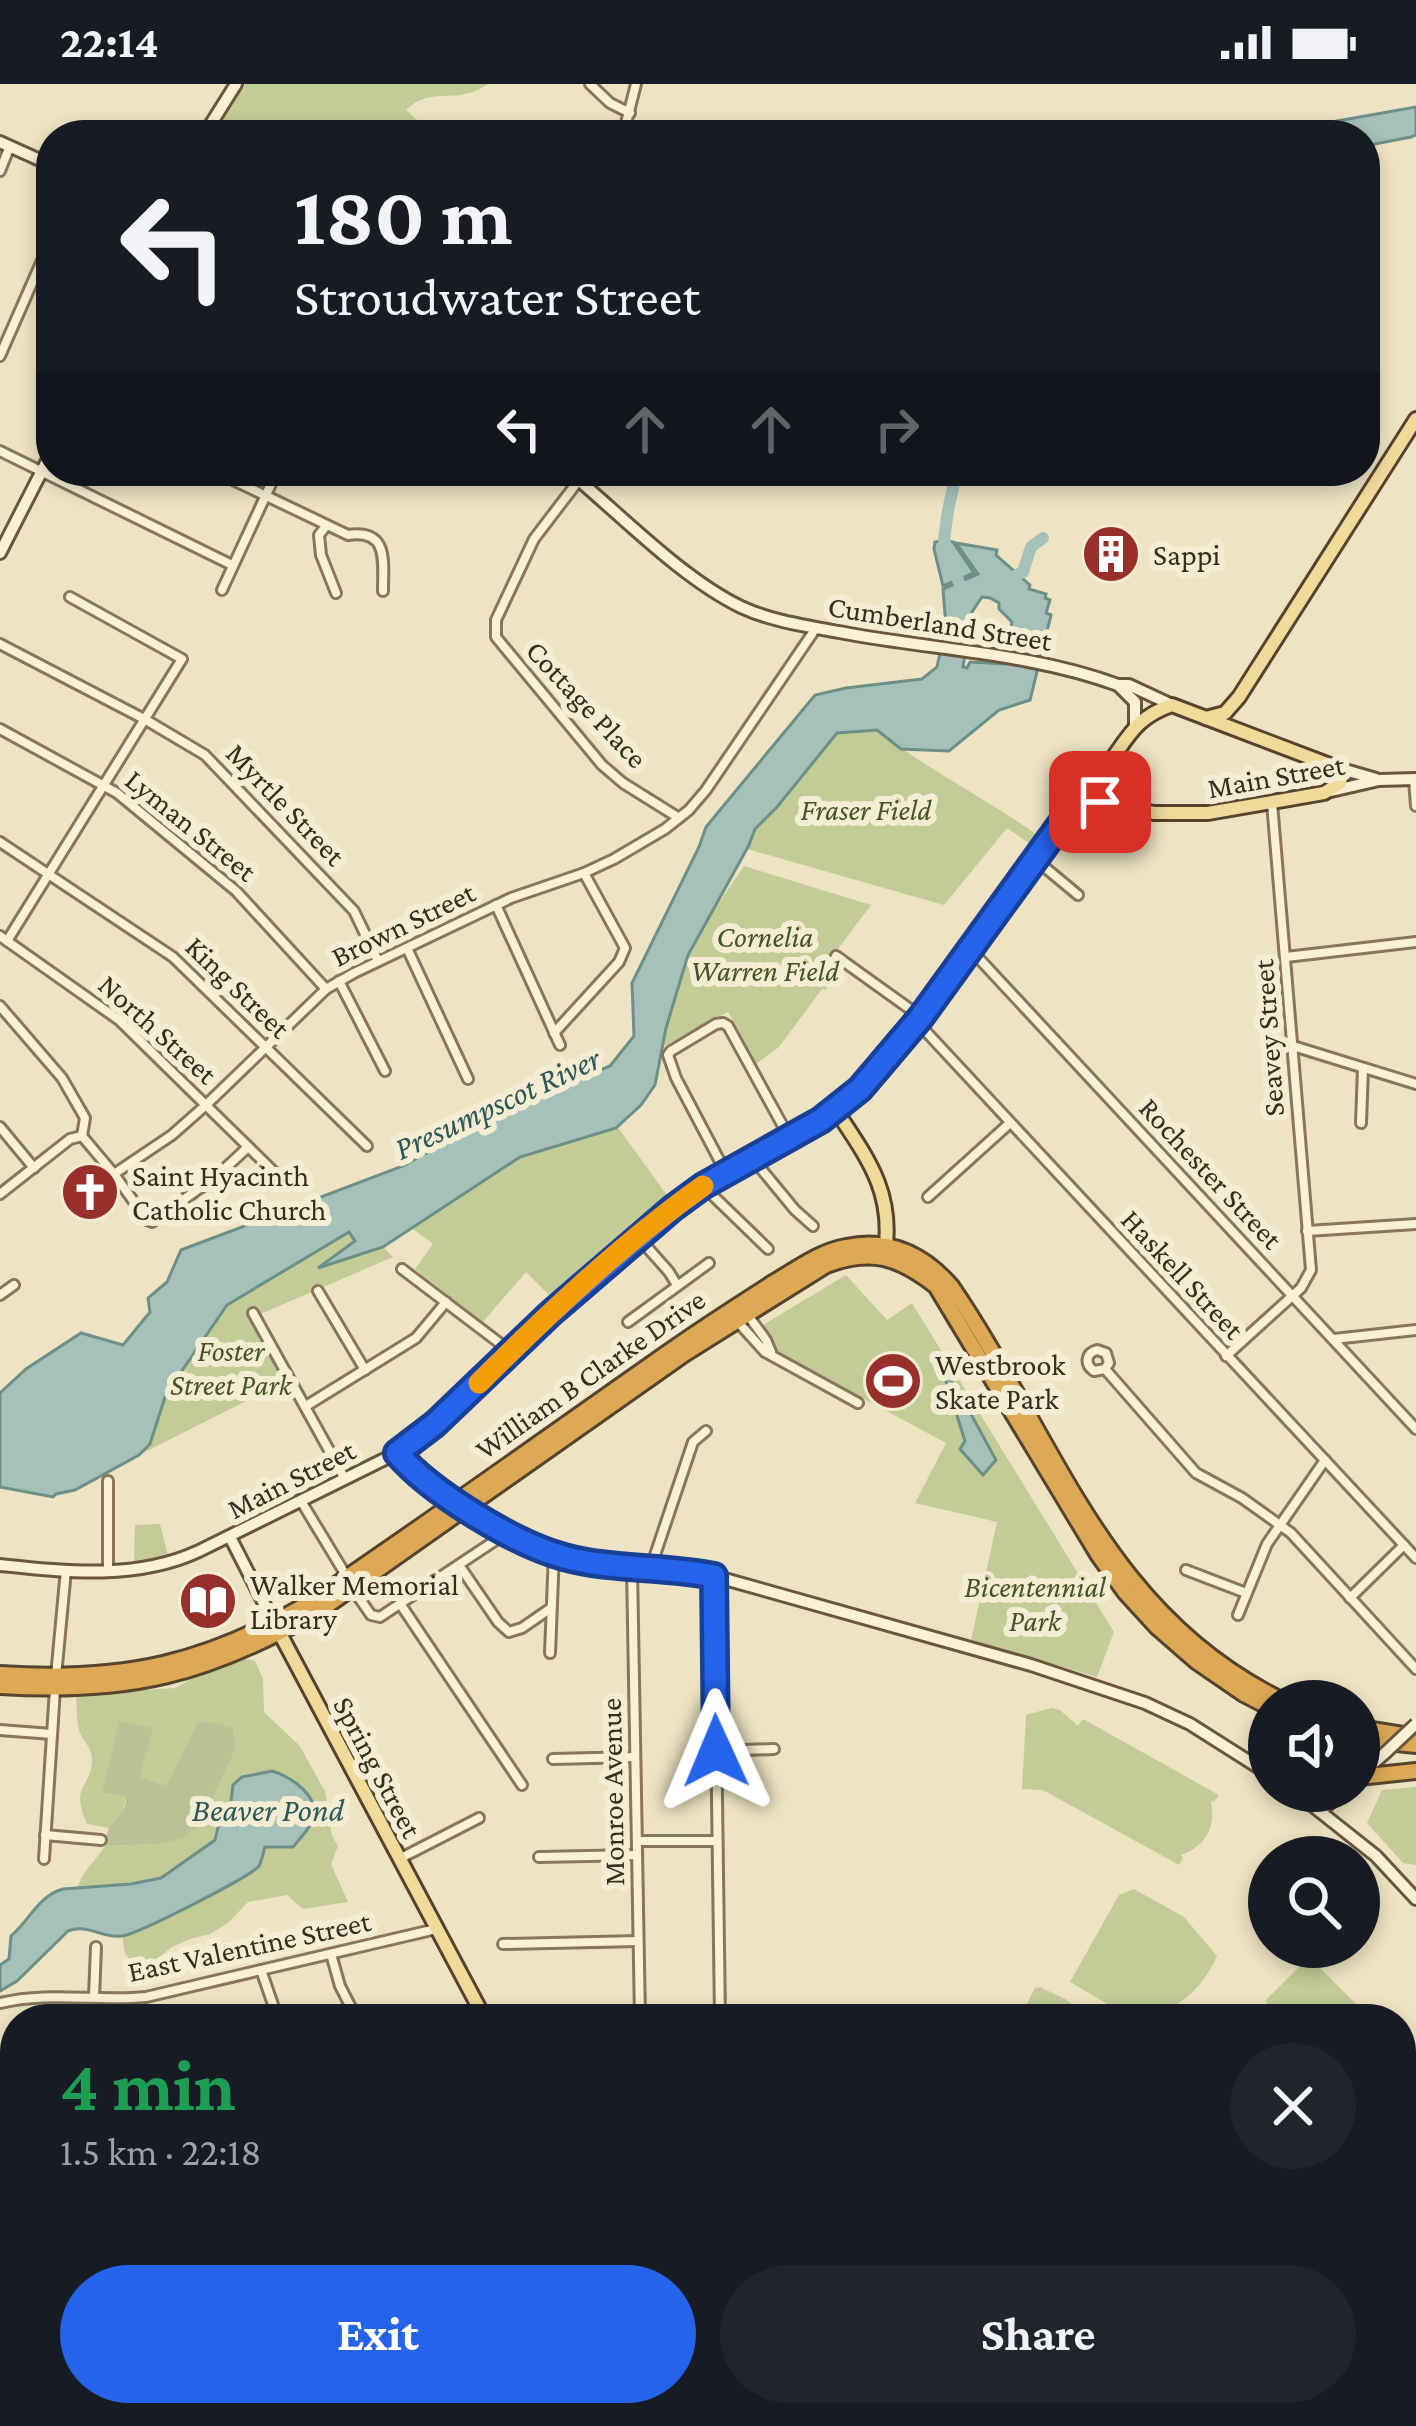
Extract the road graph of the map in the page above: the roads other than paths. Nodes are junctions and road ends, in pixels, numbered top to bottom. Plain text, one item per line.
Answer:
1 (236, 84) edge
2 (590, 84) edge
3 (636, 84) edge
4 (630, 113) junction
5 (213, 120) edge
6 (627, 120) edge
7 (5, 144) edge
8 (36, 158) edge
9 (0, 170) edge
10 (36, 274) edge
11 (0, 356) edge
12 (1416, 419) edge
13 (0, 451) edge
14 (36, 468) edge
15 (1380, 476) edge
16 (36, 483) edge
17 (72, 486) edge
18 (245, 486) edge
19 (270, 486) edge
20 (566, 486) edge
21 (586, 486) edge
22 (1373, 486) edge
23 (265, 496) junction
24 (326, 526) junction
25 (0, 553) edge
26 (232, 565) junction
27 (222, 590) dead end
28 (383, 591) dead end
29 (336, 593) dead end
30 (70, 597) dead end
31 (817, 628) junction
32 (0, 644) edge
33 (1118, 685) junction
34 (1239, 697) junction
35 (1172, 705) junction
36 (1205, 718) junction
37 (146, 720) junction
38 (1135, 726) junction
39 (0, 729) edge
40 (1248, 736) junction
41 (1335, 767) junction
42 (1099, 777) junction
43 (1415, 779) edge
44 (1379, 780) junction
45 (105, 785) junction
46 (1324, 793) junction
47 (1100, 802) junction
48 (1272, 802) junction
49 (1416, 806) edge
50 (1068, 814) junction
51 (679, 818) junction
52 (0, 842) edge
53 (1036, 860) junction
54 (584, 872) junction
55 (48, 874) junction
56 (1078, 896) dead end
57 (496, 905) junction
58 (3, 938) edge
59 (1416, 942) edge
60 (406, 948) junction
61 (970, 950) junction
62 (836, 956) dead end
63 (1286, 957) junction
64 (379, 961) junction
65 (339, 981) junction
66 (326, 989) junction
67 (0, 1006) edge
68 (919, 1019) junction
69 (554, 1033) junction
70 (560, 1045) dead end
71 (266, 1046) junction
72 (1293, 1046) junction
73 (1363, 1068) junction
74 (385, 1071) dead end
75 (468, 1079) dead end
76 (1416, 1084) edge
77 (206, 1105) junction
78 (836, 1109) junction
79 (1010, 1123) junction
80 (1361, 1123) dead end
81 (0, 1126) edge
82 (82, 1136) junction
83 (790, 1139) junction
84 (367, 1146) dead end
85 (248, 1147) junction
86 (753, 1159) junction
87 (34, 1168) junction
88 (273, 1171) dead end
89 (726, 1173) junction
90 (114, 1174) junction
91 (703, 1186) junction
92 (0, 1194) edge
93 (928, 1197) dead end
94 (1416, 1224) edge
95 (813, 1226) dead end
96 (1307, 1231) junction
97 (638, 1237) junction
98 (768, 1249) dead end
99 (885, 1251) junction
100 (709, 1263) dead end
101 (402, 1269) dead end
102 (14, 1285) dead end
103 (677, 1285) junction
104 (318, 1291) dead end
105 (0, 1295) edge
106 (1292, 1296) junction
107 (446, 1302) junction
108 (253, 1313) dead end
109 (738, 1314) junction
110 (628, 1322) dead end
111 (1416, 1330) edge
112 (1332, 1339) junction
113 (510, 1352) junction
114 (1226, 1355) junction
115 (1105, 1369) dead end
116 (364, 1370) junction
117 (859, 1403) dead end
118 (306, 1406) junction
119 (1416, 1429) edge
120 (706, 1431) dead end
121 (397, 1453) junction
122 (1325, 1460) junction
123 (344, 1479) junction
124 (108, 1481) dead end
125 (301, 1501) junction
126 (461, 1505) junction
127 (1279, 1523) junction
128 (508, 1532) junction
129 (230, 1537) junction
130 (1404, 1545) junction
131 (554, 1553) junction
132 (1416, 1558) edge
133 (0, 1565) edge
134 (460, 1565) junction
135 (632, 1565) junction
136 (651, 1567) junction
137 (66, 1570) junction
138 (1186, 1570) dead end
139 (108, 1572) junction
140 (714, 1576) junction
141 (350, 1583) junction
142 (1246, 1593) junction
143 (1350, 1598) junction
144 (401, 1605) junction
145 (551, 1608) junction
146 (1238, 1615) dead end
147 (277, 1628) junction
148 (550, 1653) dead end
149 (1416, 1669) edge
150 (0, 1674) edge
151 (1248, 1682) edge
152 (55, 1683) junction
153 (0, 1686) edge
154 (1248, 1696) edge
155 (1416, 1724) edge
156 (0, 1730) edge
157 (1380, 1732) edge
158 (52, 1734) junction
159 (1416, 1734) edge
160 (1380, 1741) edge
161 (1416, 1745) edge
162 (774, 1749) dead end
163 (716, 1751) junction
164 (1381, 1756) joint
165 (634, 1757) junction
166 (554, 1759) dead end
167 (1248, 1761) edge
168 (1416, 1771) edge
169 (1390, 1774) junction
170 (1380, 1775) edge
171 (522, 1785) dead end
172 (1324, 1812) edge
173 (479, 1818) dead end
174 (45, 1835) junction
175 (101, 1840) dead end
176 (637, 1841) junction
177 (717, 1841) junction
178 (637, 1855) junction
179 (539, 1857) dead end
180 (44, 1859) dead end
181 (400, 1859) junction
182 (1416, 1899) edge
183 (436, 1929) junction
184 (638, 1940) junction
185 (503, 1944) dead end
186 (96, 1947) dead end
187 (331, 1954) junction
188 (261, 1970) junction
189 (94, 1997) junction
190 (0, 2003) edge
191 (273, 2004) edge
192 (350, 2004) edge
193 (476, 2004) edge
194 (640, 2004) edge
195 (720, 2004) edge

1 - 5 main road
2 - 4 street
3 - 4 street
4 - 6 street
7 - 8 main road
7 - 9 street
10 - 11 street
12 - 15 main road
13 - 14 street
16 - 25 main road
17 - 26 street
18 - 23 street
19 - 23 street
20 - 51 street, Cottage Place
21 - 31 main road, Cumberland Street
22 - 34 main road
23 - 24 street
23 - 26 street
24 - 28 street
24 - 29 street
26 - 27 street
30 - 37 street
31 - 33 main road, Cumberland Street
31 - 51 street, Brown Street
32 - 37 street, Myrtle Street
33 - 35 main road, Cumberland Street
33 - 38 main road
34 - 36 main road
34 - 40 main road
35 - 36 main road, Cumberland Street
35 - 38 main road
36 - 40 main road, Cumberland Street
37 - 45 street
37 - 64 street, Myrtle Street
38 - 42 main road, Main Street
39 - 45 street, Lyman Street
40 - 41 main road, Cumberland Street
41 - 44 main road, Cumberland Street
41 - 46 main road
42 - 47 main road
42 - 50 main road, Main Street
43 - 44 main road, Main Street
43 - 49 street
44 - 46 main road, Main Street
45 - 55 street
45 - 66 street, Lyman Street
46 - 48 main road, Main Street
47 - 48 main road, Main Street
47 - 50 main road
48 - 63 street, Seavey Street
50 - 53 main road, Main Street
51 - 54 street, Brown Street
52 - 55 street, King Street
53 - 56 street
53 - 61 main road, Main Street
54 - 57 street, Brown Street
54 - 69 street
55 - 58 street
55 - 71 street, King Street
57 - 60 street, Brown Street
57 - 69 street
58 - 77 street, North Street
59 - 63 street
60 - 64 street, Brown Street
60 - 75 street
61 - 68 main road, Main Street
61 - 106 street, Rochester Street
62 - 68 street, Haskell Street
63 - 72 street, Seavey Street
64 - 65 street, Brown Street
65 - 66 street, Brown Street
65 - 74 street
66 - 71 street, Brown Street
67 - 82 street
68 - 78 main road, Main Street
68 - 79 street, Haskell Street
69 - 70 street
71 - 77 street, Brown Street
71 - 84 street, King Street
72 - 73 street
72 - 96 street, Seavey Street
73 - 76 street
73 - 80 street
77 - 85 street, North Street
77 - 90 street, Brown Street
78 - 83 main road, Main Street
78 - 99 main road
79 - 93 street
79 - 114 street, Haskell Street
81 - 87 street
82 - 87 street
82 - 90 street
83 - 86 main road, Main Street
83 - 89 street
85 - 88 street, North Street
85 - 90 street
86 - 89 main road, Main Street
86 - 95 street
87 - 92 street
89 - 91 main road, Main Street
91 - 97 main road, Main Street
91 - 98 street
94 - 96 street
96 - 106 street, Seavey Street
97 - 103 street
97 - 113 main road, Main Street
99 - 109 highway, William B Clarke Drive
99 - 151 highway
99 - 154 highway
100 - 103 street
101 - 107 street
102 - 105 street
103 - 110 street
104 - 116 street
106 - 112 street, Rochester Street
106 - 114 street
107 - 113 street
107 - 116 street
108 - 118 street
109 - 117 street
109 - 126 highway, William B Clarke Drive
111 - 112 street
112 - 119 street, Rochester Street
113 - 121 main road, Main Street
114 - 122 street, Haskell Street
115 - 127 street
116 - 118 street
118 - 123 street
120 - 136 street
121 - 123 main road, Main Street
121 - 126 main road
122 - 127 street
122 - 130 street, Haskell Street
123 - 125 main road, Main Street
124 - 139 street
125 - 129 main road, Main Street
125 - 141 street
126 - 128 main road
126 - 141 highway, William B Clarke Drive
127 - 142 street
127 - 143 street
128 - 131 main road
128 - 134 street
129 - 139 main road, Main Street
129 - 147 main road, Spring Street
130 - 132 street, Haskell Street
130 - 143 street
131 - 135 main road
131 - 145 street
133 - 137 main road, Main Street
134 - 144 street
134 - 145 street
135 - 136 main road
135 - 165 street, Monroe Avenue
136 - 140 main road
137 - 139 main road, Main Street
137 - 152 street
138 - 142 street
140 - 163 street
140 - 167 main road
141 - 144 street
141 - 147 highway, William B Clarke Drive
142 - 146 street
143 - 149 street
144 - 171 street
145 - 148 street
147 - 152 highway, William B Clarke Drive
147 - 181 main road, Spring Street
150 - 152 highway, William B Clarke Drive
152 - 153 highway, William B Clarke Drive
152 - 158 street
155 - 164 main road, bridge
156 - 158 street
157 - 159 highway
158 - 174 street
160 - 161 highway
162 - 163 street
163 - 177 street
164 - 169 highway
165 - 166 street
165 - 176 street, Monroe Avenue
168 - 169 highway
169 - 170 highway
172 - 182 main road
173 - 181 street
174 - 175 street
174 - 180 street
176 - 177 street
176 - 178 street, Monroe Avenue
177 - 195 street
178 - 179 street
178 - 184 street, Monroe Avenue
181 - 183 main road, Spring Street
183 - 187 street, East Valentine Street
183 - 193 main road, Spring Street
184 - 185 street
184 - 194 street, Monroe Avenue
186 - 189 street
187 - 188 street, East Valentine Street
187 - 192 street
188 - 189 street, East Valentine Street
188 - 191 street
189 - 190 street, East Valentine Street

